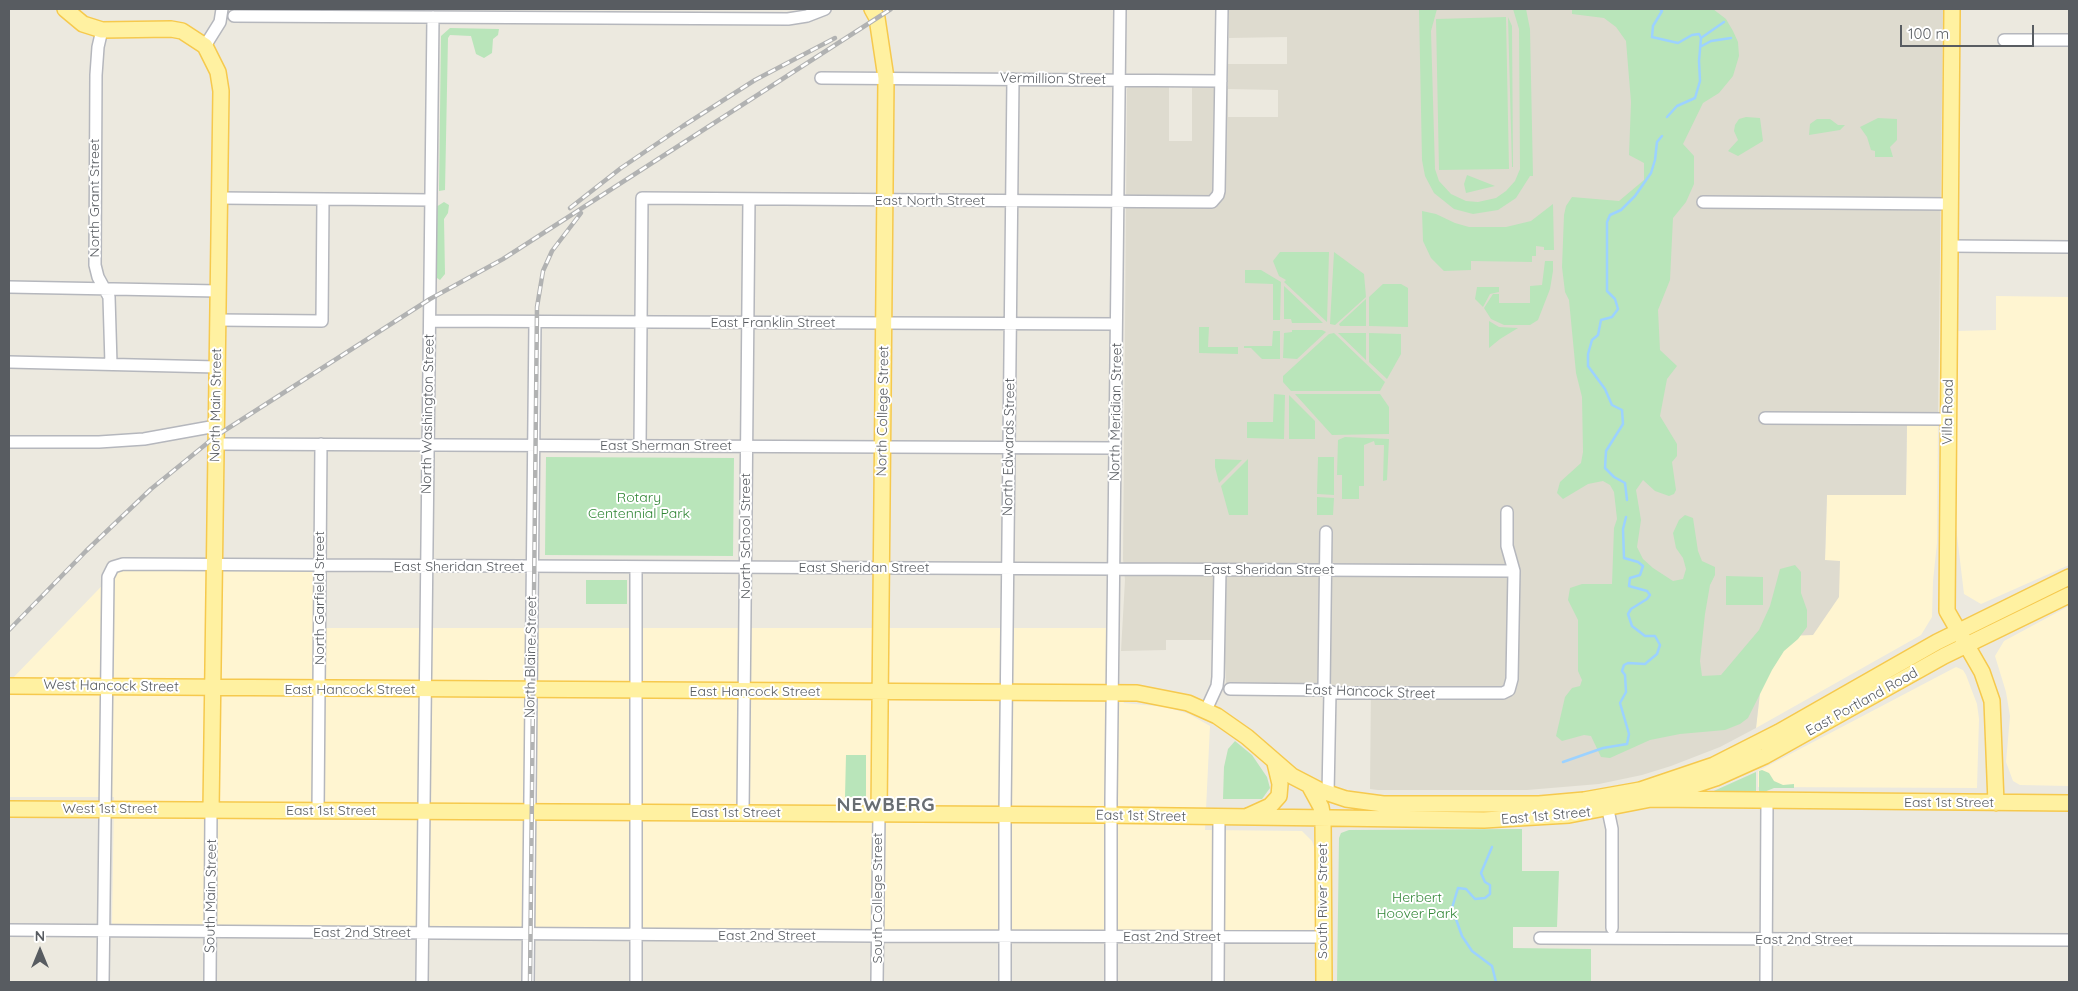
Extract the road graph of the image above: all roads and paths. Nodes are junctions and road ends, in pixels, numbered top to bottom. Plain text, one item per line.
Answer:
1 (65, 9) edge
2 (222, 9) edge
3 (825, 9) edge
4 (872, 9) edge
5 (1120, 9) edge
6 (1222, 9) edge
7 (1952, 9) edge
8 (807, 12) edge
9 (234, 16) dead end
10 (433, 17) junction
11 (102, 30) junction
12 (2004, 40) dead end
13 (2069, 40) edge
14 (205, 46) junction
15 (821, 78) dead end
16 (886, 78) junction
17 (1013, 79) junction
18 (1120, 80) junction
19 (1220, 81) junction
20 (220, 198) junction
21 (323, 199) junction
22 (749, 199) junction
23 (431, 200) junction
24 (885, 201) junction
25 (1012, 202) junction
26 (1703, 202) dead end
27 (1118, 203) junction
28 (1949, 204) junction
29 (1948, 246) junction
30 (2069, 247) edge
31 (9, 287) edge
32 (104, 289) junction
33 (218, 290) junction
34 (218, 320) junction
35 (430, 322) junction
36 (535, 322) junction
37 (641, 322) junction
38 (748, 323) junction
39 (884, 323) junction
40 (1010, 324) junction
41 (1116, 324) junction
42 (9, 362) edge
43 (111, 364) junction
44 (217, 368) junction
45 (1765, 418) dead end
46 (1947, 419) junction
47 (216, 426) junction
48 (9, 442) edge
49 (216, 444) junction
50 (321, 444) junction
51 (428, 445) junction
52 (534, 445) junction
53 (640, 446) junction
54 (746, 446) junction
55 (882, 447) junction
56 (1009, 447) junction
57 (1115, 448) junction
58 (1507, 512) dead end
59 (1326, 532) dead end
60 (215, 565) junction
61 (320, 566) junction
62 (426, 567) junction
63 (532, 567) junction
64 (745, 567) junction
65 (636, 568) junction
66 (881, 569) junction
67 (1008, 569) junction
68 (1114, 570) junction
69 (1220, 570) junction
70 (1325, 570) junction
71 (1514, 571) junction
72 (2069, 577) edge
73 (2069, 595) edge
74 (1958, 632) junction
75 (1966, 645) junction
76 (9, 686) edge
77 (107, 686) junction
78 (214, 688) junction
79 (1230, 689) dead end
80 (319, 690) junction
81 (425, 690) junction
82 (531, 690) junction
83 (638, 691) junction
84 (1327, 691) junction
85 (744, 692) junction
86 (879, 692) junction
87 (1006, 693) junction
88 (1112, 693) junction
89 (1206, 710) junction
90 (1275, 763) junction
91 (1309, 786) junction
92 (1654, 792) junction
93 (1328, 794) junction
94 (1767, 802) junction
95 (1996, 803) junction
96 (2069, 803) edge
97 (1383, 804) junction
98 (9, 809) edge
99 (106, 809) junction
100 (211, 810) junction
101 (318, 810) junction
102 (1608, 810) junction
103 (423, 811) junction
104 (530, 812) junction
105 (637, 812) junction
106 (743, 813) junction
107 (879, 814) junction
108 (1005, 815) junction
109 (1111, 816) junction
110 (1218, 817) junction
111 (1245, 817) junction
112 (1323, 819) junction
113 (1612, 928) dead end
114 (9, 930) edge
115 (104, 931) junction
116 (210, 933) junction
117 (422, 934) junction
118 (528, 934) junction
119 (637, 935) junction
120 (877, 936) junction
121 (1005, 936) junction
122 (1111, 937) junction
123 (1218, 937) junction
124 (1323, 937) junction
125 (1540, 938) dead end
126 (1766, 940) junction
127 (2069, 940) edge
128 (103, 982) edge
129 (210, 982) edge
130 (422, 982) edge
131 (528, 982) edge
132 (636, 982) edge
133 (877, 982) edge
134 (1005, 982) edge
135 (1111, 982) edge
136 (1218, 982) edge
137 (1324, 982) edge
138 (1766, 982) edge

1 - 11 main road
2 - 14 street
3 - 8 street
4 - 16 main road, North College Street
5 - 18 street, North Meridian Street
6 - 19 street
7 - 28 main road, Villa Road
8 - 10 street
9 - 10 street
10 - 23 street, North Washington Street
11 - 14 main road
11 - 32 street, North Grant Street
12 - 13 street
14 - 20 main road, North Main Street
15 - 16 street, Vermillion Street
16 - 17 street, Vermillion Street
16 - 24 main road, North College Street
17 - 18 street, Vermillion Street
17 - 25 street, North Edwards Street
18 - 19 street, Vermillion Street
18 - 27 street, North Meridian Street
19 - 27 street, East North Street
20 - 21 street
20 - 33 main road, North Main Street
21 - 23 street
21 - 34 street
22 - 24 street, East North Street
22 - 37 street, East North Street
22 - 38 street, North School Street
23 - 35 street, North Washington Street
24 - 25 street, East North Street
24 - 39 main road, North College Street
25 - 27 street, East North Street
25 - 40 street, North Edwards Street
26 - 28 street
27 - 41 street, North Meridian Street
28 - 29 main road, Villa Road
29 - 30 street
29 - 46 main road, Villa Road
31 - 32 street
32 - 33 street
32 - 43 street, North Grant Street
33 - 34 main road, North Main Street
34 - 44 main road, North Main Street
35 - 36 street, East Franklin Street
35 - 51 street, North Washington Street
36 - 37 street, East Franklin Street
36 - 52 street, North Blaine Street
37 - 38 street, East Franklin Street
37 - 53 street
38 - 39 street, East Franklin Street
38 - 54 street, North School Street
39 - 40 street, East Franklin Street
39 - 55 main road, North College Street
40 - 41 street, East Franklin Street
40 - 56 street, North Edwards Street
41 - 57 street, North Meridian Street
42 - 43 street
43 - 44 street
44 - 47 main road, North Main Street
45 - 46 street
46 - 74 main road, Villa Road
47 - 48 street
47 - 49 main road, North Main Street
49 - 50 street, East Sherman Street
49 - 60 main road, North Main Street
50 - 51 street, East Sherman Street
50 - 61 street, North Garfield Street
51 - 52 street, East Sherman Street
51 - 62 street, North Washington Street
52 - 53 street, East Sherman Street
52 - 63 street, North Blaine Street
53 - 54 street, East Sherman Street
54 - 55 street, East Sherman Street
54 - 64 street, North School Street
55 - 56 street, East Sherman Street
55 - 66 main road, North College Street
56 - 57 street, East Sherman Street
56 - 67 street, North Edwards Street
57 - 68 street, North Meridian Street
58 - 71 street
59 - 70 street
60 - 61 street, East Sheridan Street
60 - 77 street, East Sheridan Street
60 - 78 main road, North Main Street
61 - 62 street, East Sheridan Street
61 - 80 street, North Garfield Street
62 - 63 street, East Sheridan Street
62 - 81 street, North Washington Street
63 - 65 street, East Sheridan Street
63 - 82 street, North Blaine Street
64 - 65 street, East Sheridan Street
64 - 66 street, East Sheridan Street
64 - 85 street, North School Street
65 - 83 street
66 - 67 street, East Sheridan Street
66 - 86 main road, North College Street
67 - 68 street, East Sheridan Street
67 - 87 street, North Edwards Street
68 - 69 street, East Sheridan Street
68 - 88 street, North Meridian Street
69 - 70 street, East Sheridan Street
69 - 89 street
70 - 71 street, East Sheridan Street
70 - 84 street
71 - 84 street, East Hancock Street
72 - 74 main road, East Portland Road
73 - 75 main road, East Portland Road
74 - 75 main road, Villa Road
74 - 92 main road, East Portland Road
75 - 92 main road, East Portland Road
75 - 95 main road, Villa Road
76 - 77 main road, West Hancock Street
77 - 78 main road, West Hancock Street
77 - 99 street
78 - 80 main road, East Hancock Street
78 - 100 main road, North Main Street
79 - 84 street, East Hancock Street
80 - 81 main road, East Hancock Street
80 - 101 street, North Garfield Street
81 - 82 main road, East Hancock Street
81 - 103 street, North Washington Street
82 - 83 main road, East Hancock Street
82 - 104 street, North Blaine Street
83 - 85 main road, East Hancock Street
83 - 105 street
84 - 93 street
85 - 86 main road, East Hancock Street
85 - 106 street, North School Street
86 - 87 main road, East Hancock Street
86 - 107 main road, North College Street
87 - 88 main road, East Hancock Street
87 - 108 street, North Edwards Street
88 - 89 main road, East Hancock Street
88 - 109 street, North Meridian Street
89 - 90 main road, East Hancock Street
90 - 91 main road, East 1st Street
90 - 111 main road
91 - 93 main road, East 1st Street
91 - 112 main road, South River Street
92 - 94 main road, East 1st Street
92 - 97 main road, East 1st Street
92 - 102 main road, East 1st Street
93 - 97 main road, East 1st Street
94 - 95 main road, East 1st Street
94 - 126 street
95 - 96 main road, East 1st Street
97 - 112 main road
98 - 99 main road, West 1st Street
99 - 100 main road, West 1st Street
99 - 115 street
100 - 101 main road, East 1st Street
100 - 116 street, South Main Street
101 - 103 main road, East 1st Street
102 - 112 main road, East 1st Street
102 - 113 street
103 - 104 main road, East 1st Street
103 - 117 street, North Washington Street
104 - 105 main road, East 1st Street
104 - 118 street, North Blaine Street
105 - 106 main road, East 1st Street
105 - 119 street
106 - 107 main road, East 1st Street
107 - 108 main road, East 1st Street
107 - 120 street, South College Street
108 - 109 main road, East 1st Street
108 - 121 street, North Edwards Street
109 - 110 main road, East 1st Street
109 - 122 street, North Meridian Street
110 - 111 main road, East 1st Street
110 - 123 street
111 - 112 main road, East 1st Street
112 - 124 main road, South River Street
114 - 115 street, East 2nd Street
115 - 116 street, East 2nd Street
115 - 128 street
116 - 117 street, East 2nd Street
116 - 129 street, South Main Street
117 - 118 street, East 2nd Street
117 - 130 street, North Washington Street
118 - 119 street, East 2nd Street
118 - 131 street, North Blaine Street
119 - 120 street, East 2nd Street
119 - 132 street
120 - 121 street, East 2nd Street
120 - 133 street, South College Street
121 - 122 street, East 2nd Street
121 - 134 street, North Edwards Street
122 - 123 street, East 2nd Street
122 - 135 street, North Meridian Street
123 - 124 street, East 2nd Street
123 - 136 street
124 - 137 main road, South River Street
125 - 126 street, East 2nd Street
126 - 127 street, East 2nd Street
126 - 138 street

